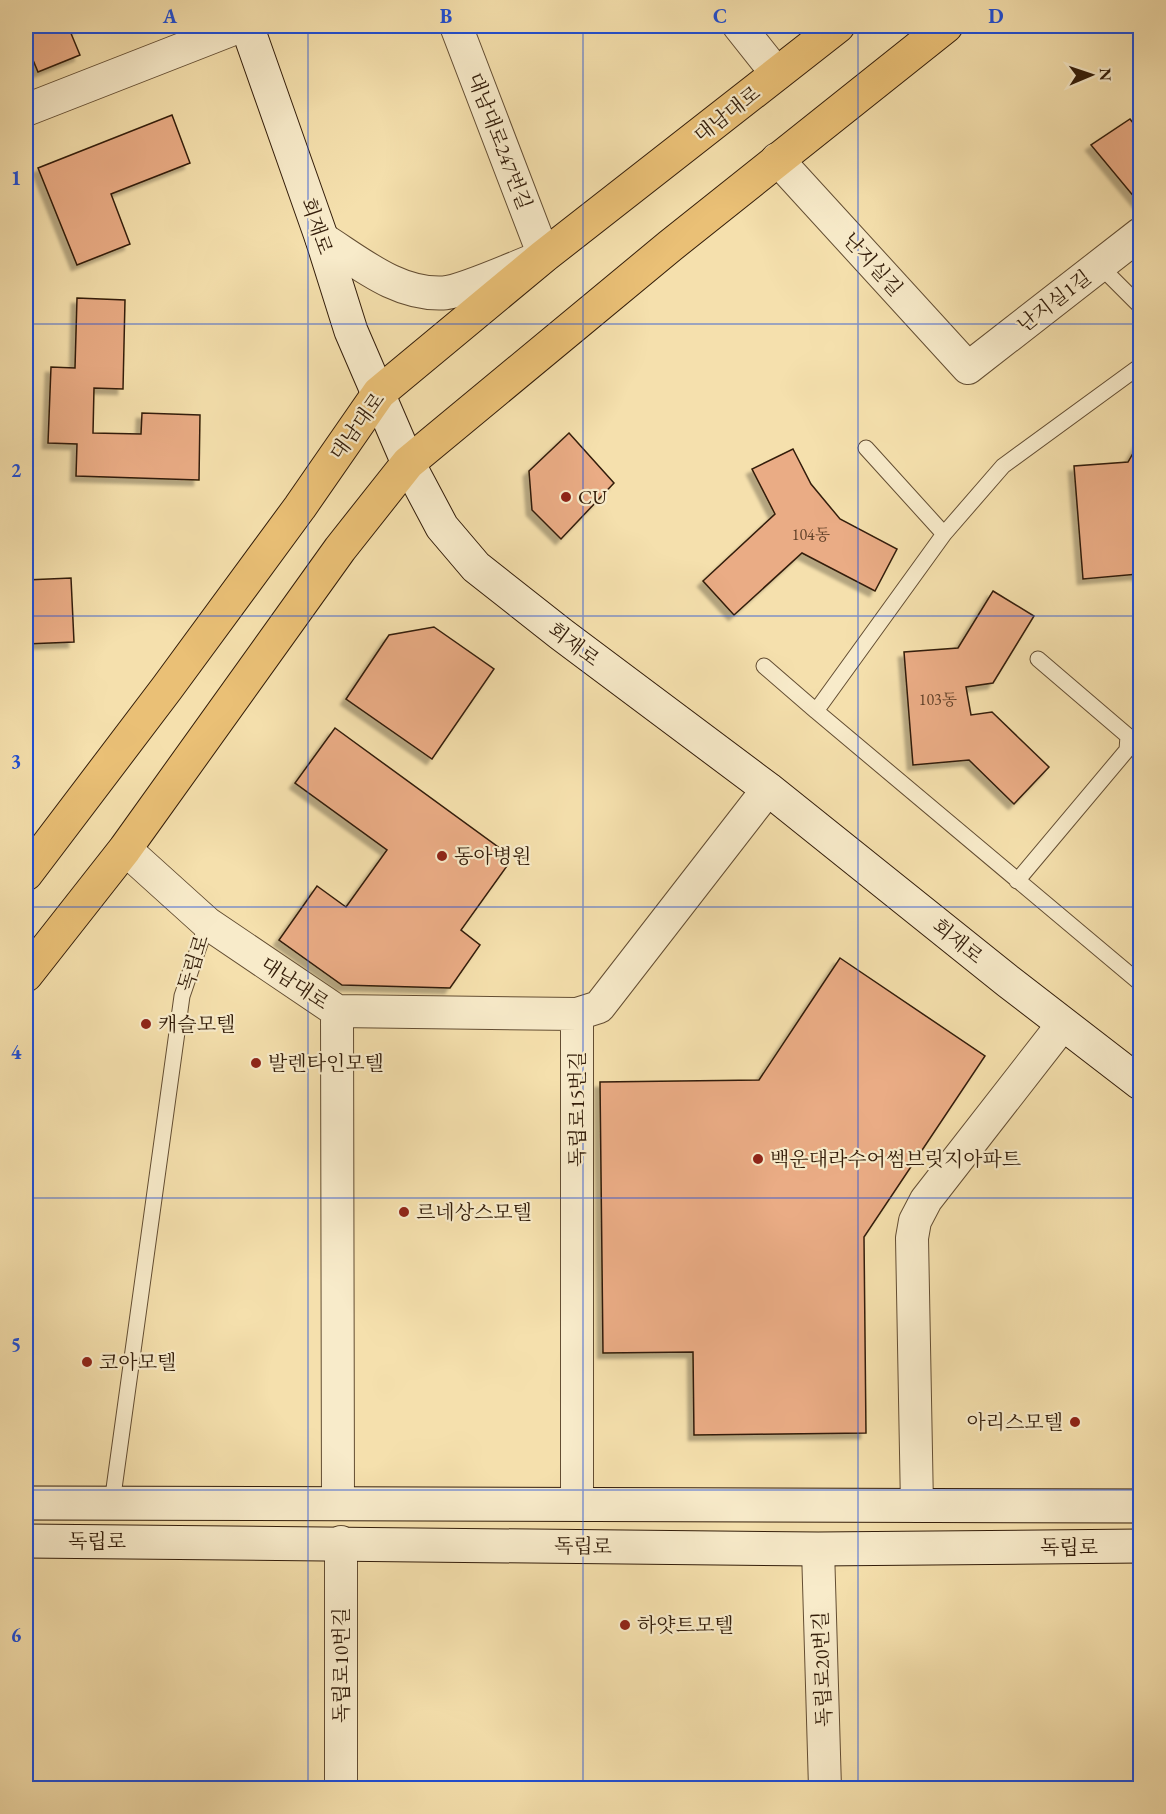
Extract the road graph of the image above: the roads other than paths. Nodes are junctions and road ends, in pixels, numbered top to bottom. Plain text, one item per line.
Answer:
1 (241, 26) edge
2 (247, 26) edge
3 (456, 26) edge
4 (739, 26) edge
5 (838, 26) edge
6 (946, 26) edge
7 (777, 74) junction
8 (26, 110) edge
9 (777, 159) junction
10 (1140, 234) edge
11 (322, 239) junction
12 (544, 256) junction
13 (1100, 265) junction
14 (1140, 306) edge
15 (1140, 366) edge
16 (968, 368) joint
17 (379, 393) junction
18 (866, 447) dead end
19 (408, 463) junction
20 (944, 534) junction
21 (1038, 659) dead end
22 (764, 666) dead end
23 (816, 711) junction
24 (768, 789) junction
25 (125, 849) junction
26 (30, 860) edge
27 (1017, 881) junction
28 (207, 923) junction
29 (26, 975) edge
30 (1140, 983) edge
31 (337, 1011) junction
32 (577, 1014) junction
33 (1063, 1024) junction
34 (1140, 1083) edge
35 (26, 1503) edge
36 (112, 1503) junction
37 (577, 1503) junction
38 (338, 1504) junction
39 (917, 1506) junction
40 (1140, 1506) edge
41 (26, 1541) edge
42 (341, 1542) junction
43 (1140, 1546) edge
44 (818, 1549) junction
45 (341, 1788) edge
46 (825, 1788) edge

1 - 8 street
2 - 11 main road, 회재로
3 - 12 street, 대남대로247번길
4 - 7 street
5 - 7 main road, 대남대로
6 - 9 main road
7 - 12 main road, 대남대로
9 - 16 street, 난지실길
9 - 19 main road
10 - 13 street, 난지실1길
11 - 12 main road
11 - 17 main road, 회재로
12 - 17 main road, 대남대로
13 - 14 lane
13 - 16 street, 난지실1길
15 - 20 lane
17 - 19 main road, 회재로
17 - 26 main road, 대남대로
18 - 20 lane
19 - 24 main road, 회재로
19 - 25 main road
20 - 23 lane
21 - 27 lane
22 - 23 lane
23 - 27 lane
24 - 32 street
24 - 33 main road, 회재로
25 - 28 street, 대남대로
25 - 29 main road
27 - 30 lane
28 - 31 street, 대남대로
28 - 36 lane, 독립로
31 - 32 street, 대남대로
31 - 38 street
32 - 37 street, 독립로15번길
33 - 34 main road, 회재로
33 - 39 street
35 - 36 main road, 독립로
36 - 38 main road, 독립로
37 - 38 main road, 독립로
37 - 39 main road, 독립로
39 - 40 main road, 독립로
41 - 42 main road, 독립로
42 - 44 main road, 독립로
42 - 45 street, 독립로10번길
43 - 44 main road, 독립로
44 - 46 street, 독립로20번길

